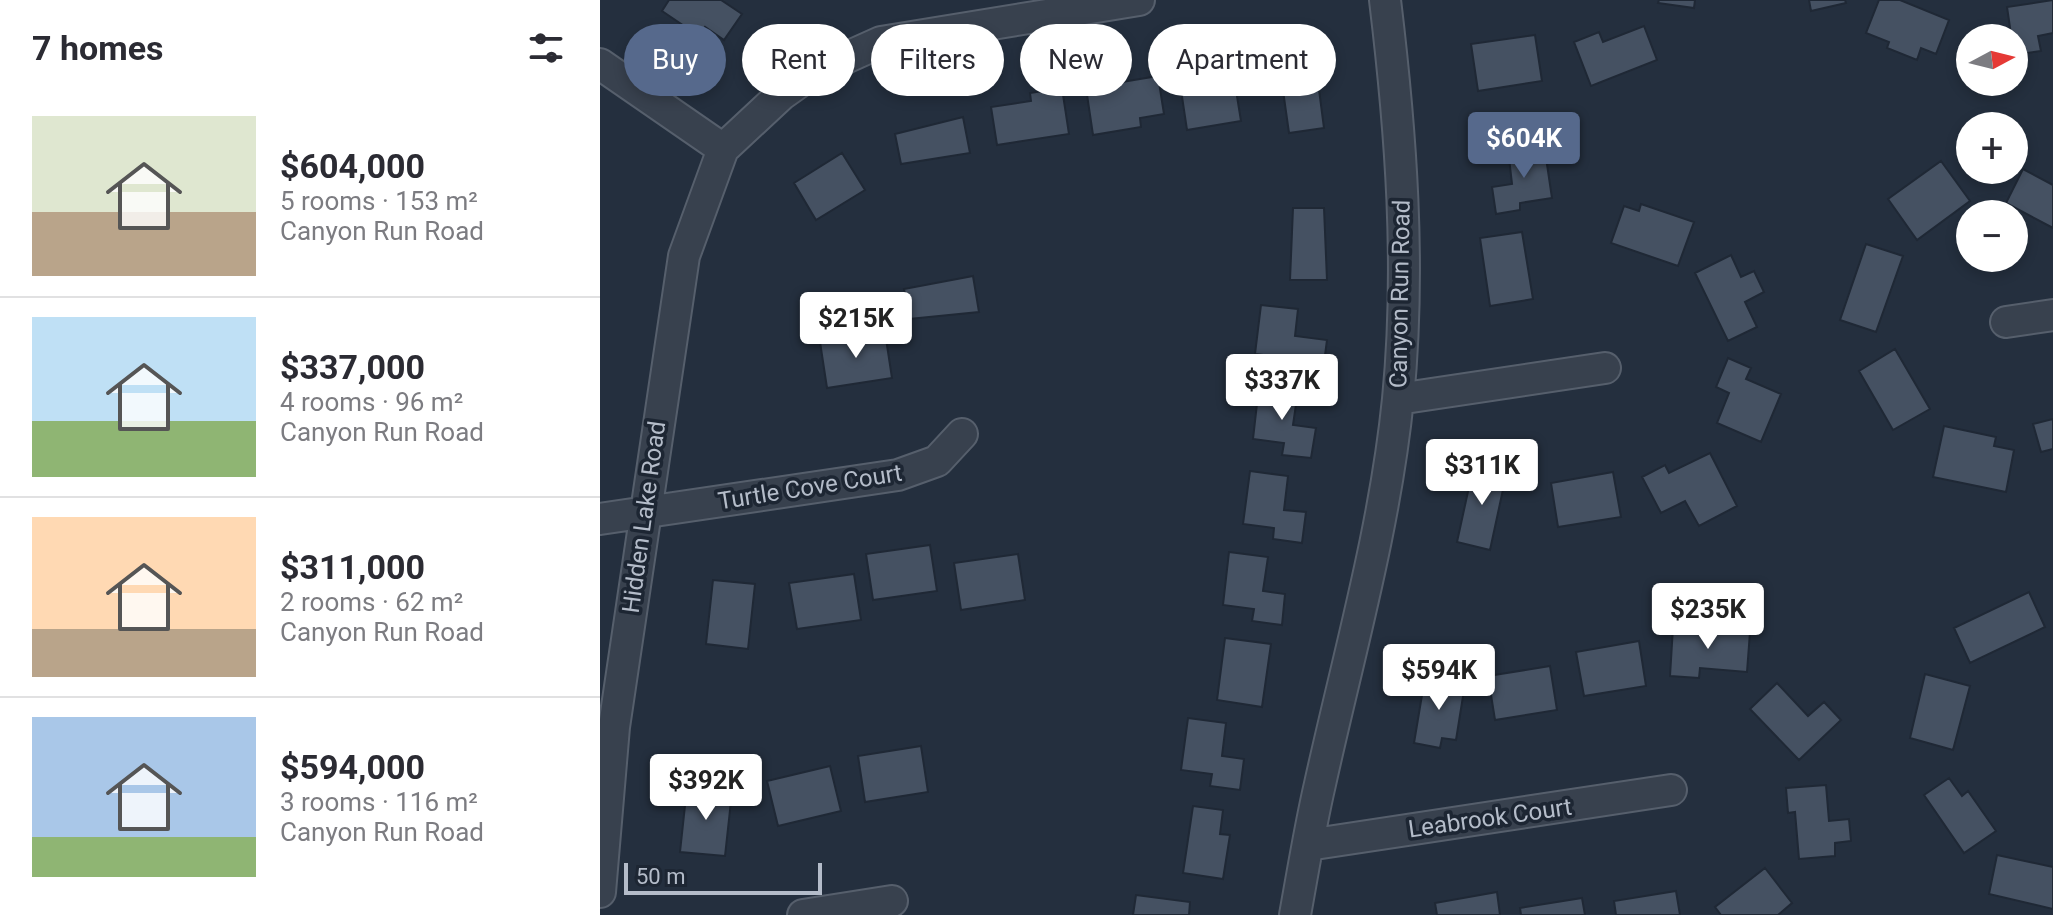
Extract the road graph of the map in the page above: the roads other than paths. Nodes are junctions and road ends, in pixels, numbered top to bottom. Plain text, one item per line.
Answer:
1 (1139, 0) edge
2 (1385, 0) edge
3 (600, 64) edge
4 (723, 149) junction
5 (2053, 315) edge
6 (2006, 322) dead end
7 (1605, 368) dead end
8 (1398, 399) junction
9 (962, 434) dead end
10 (643, 512) junction
11 (600, 519) edge
12 (1671, 790) dead end
13 (1308, 845) junction
14 (600, 892) edge
15 (892, 901) dead end
16 (803, 915) edge
17 (1295, 915) edge

1 - 4 street
2 - 8 street, Canyon Run Road
3 - 4 street
4 - 10 street, Hidden Lake Road
5 - 6 street
7 - 8 street
8 - 13 street, Canyon Run Road
9 - 10 street, Turtle Cove Court
10 - 11 street, Turtle Cove Court
10 - 14 street, Hidden Lake Road
12 - 13 street, Leabrook Court
13 - 17 street, Canyon Run Road
15 - 16 street

